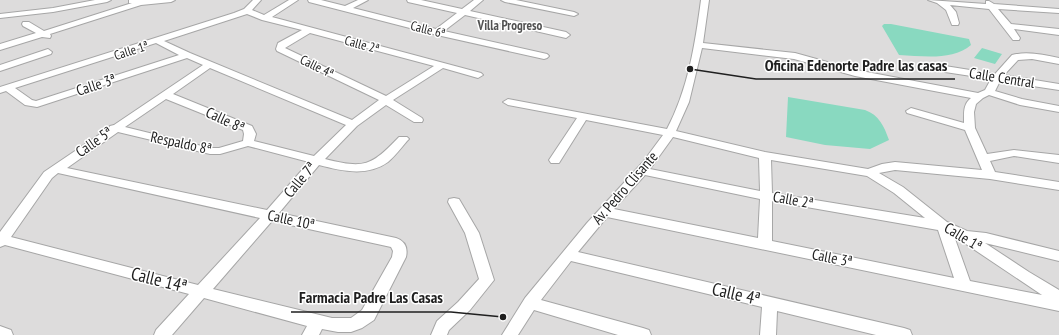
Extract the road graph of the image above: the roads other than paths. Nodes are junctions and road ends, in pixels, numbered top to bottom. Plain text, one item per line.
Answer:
1 (107, 0) edge
2 (126, 0) edge
3 (171, 0) edge
4 (257, 0) edge
5 (294, 0) edge
6 (312, 0) edge
7 (364, 0) edge
8 (411, 0) edge
9 (479, 0) edge
10 (505, 0) edge
11 (705, 0) edge
12 (985, 0) edge
13 (935, 1) edge
14 (140, 3) junction
15 (68, 4) edge
16 (993, 6) junction
17 (347, 8) junction
18 (247, 11) junction
19 (463, 12) junction
20 (1059, 12) edge
21 (574, 14) dead end
22 (0, 16) edge
23 (264, 18) junction
24 (26, 24) dead end
25 (955, 24) dead end
26 (1008, 26) junction
27 (309, 30) junction
28 (437, 32) junction
29 (1059, 32) edge
30 (566, 35) dead end
31 (46, 36) junction
32 (1016, 38) dead end
33 (158, 41) junction
34 (699, 45) junction
35 (0, 47) edge
36 (48, 52) dead end
37 (187, 55) junction
38 (544, 56) dead end
39 (1059, 61) edge
40 (210, 64) junction
41 (442, 65) junction
42 (0, 68) edge
43 (944, 69) dead end
44 (478, 75) dead end
45 (997, 77) junction
46 (1059, 87) edge
47 (4, 89) edge
48 (166, 94) junction
49 (984, 94) junction
50 (386, 100) junction
51 (508, 102) dead end
52 (1059, 109) edge
53 (911, 111) dead end
54 (583, 117) junction
55 (418, 120) dead end
56 (353, 124) junction
57 (114, 128) junction
58 (970, 128) junction
59 (670, 133) junction
60 (403, 139) dead end
61 (248, 143) junction
62 (764, 156) junction
63 (984, 158) junction
64 (1059, 159) edge
65 (317, 160) junction
66 (555, 160) dead end
67 (55, 169) junction
68 (643, 171) junction
69 (870, 173) junction
70 (990, 175) junction
71 (1059, 186) edge
72 (766, 196) junction
73 (454, 202) dead end
74 (604, 212) junction
75 (270, 215) junction
76 (943, 226) junction
77 (965, 236) junction
78 (1, 240) edge
79 (765, 244) junction
80 (568, 255) junction
81 (1059, 256) edge
82 (964, 284) junction
83 (202, 291) junction
84 (1059, 297) edge
85 (530, 302) junction
86 (770, 302) junction
87 (1059, 305) edge
88 (314, 329) edge
89 (0, 334) edge
90 (5, 335) edge
91 (162, 335) edge
92 (439, 335) edge
93 (510, 335) edge
94 (643, 335) edge
95 (768, 335) edge
96 (904, 335) edge

1 - 15 street
2 - 14 street
3 - 14 street
4 - 18 street, Calle 1ª
5 - 23 street
6 - 17 street, Calle 6ª
7 - 17 street
8 - 19 street
9 - 19 street
10 - 21 street
11 - 34 street, Av. Pedro Clisante
12 - 16 street
13 - 16 street
13 - 25 street
14 - 31 street
15 - 22 street
16 - 20 street
16 - 26 street
17 - 28 street, Calle 6ª
18 - 23 street, Calle 2ª
18 - 33 street, Calle 1ª
19 - 28 street
19 - 30 street
23 - 27 street, Calle 2ª
24 - 31 street
26 - 29 street
26 - 32 street
27 - 41 street, Calle 2ª
27 - 50 street, Calle 4ª
28 - 38 street, Calle 6ª
31 - 35 street
33 - 37 street
33 - 47 street, Calle 1ª
34 - 49 street
34 - 59 street, Av. Pedro Clisante
36 - 42 street
37 - 40 street
37 - 47 street, Calle 3ª
39 - 45 street
40 - 48 street, Calle 5ª
40 - 56 street
41 - 44 street, Calle 2ª
41 - 50 street, Calle 7ª
43 - 45 street, Calle Central
45 - 46 street, Calle Central
45 - 49 street
48 - 57 street, Calle 5ª
48 - 61 street, Calle 8ª
49 - 52 street
49 - 58 street
50 - 55 street
50 - 56 street, Calle 7ª
51 - 54 street, Calle 1ª
53 - 58 street
54 - 59 street, Calle 1ª
54 - 66 street
56 - 65 street, Calle 7ª
57 - 61 street, Respaldo 8ª
57 - 67 street, Calle 5ª
58 - 63 street
59 - 62 street, Calle 1ª
59 - 68 street, Av. Pedro Clisante
60 - 65 street, Calle 8ª
61 - 65 street, Calle 8ª
62 - 69 street, Calle 1ª
62 - 72 street
63 - 64 street
63 - 70 street
65 - 75 street, Calle 7ª
67 - 75 street, Calle 10ª
67 - 78 street, Calle 5ª
68 - 72 street, Calle 2ª
68 - 74 street, Av. Pedro Clisante
69 - 70 street, Calle 1ª
69 - 76 street, Calle 1ª
70 - 71 street, Calle 1ª
72 - 76 street, Calle 2ª
72 - 79 street
73 - 92 street
74 - 79 street, Calle 3ª
74 - 80 street, Av. Pedro Clisante
75 - 83 street, Calle 7ª
75 - 88 street, Calle 10ª
76 - 77 street, Calle 1ª
76 - 82 street
77 - 81 street
77 - 84 street, Calle 1ª
78 - 83 street, Calle 14ª
79 - 82 street, Calle 3ª
80 - 85 street, Av. Pedro Clisante
80 - 86 street, Calle 4ª
82 - 87 street, Calle 3ª
83 - 88 street, Calle 14ª
83 - 91 street, Calle 7ª
85 - 93 street, Av. Pedro Clisante
85 - 94 street
86 - 95 street
86 - 96 street, Calle 4ª
89 - 90 street

